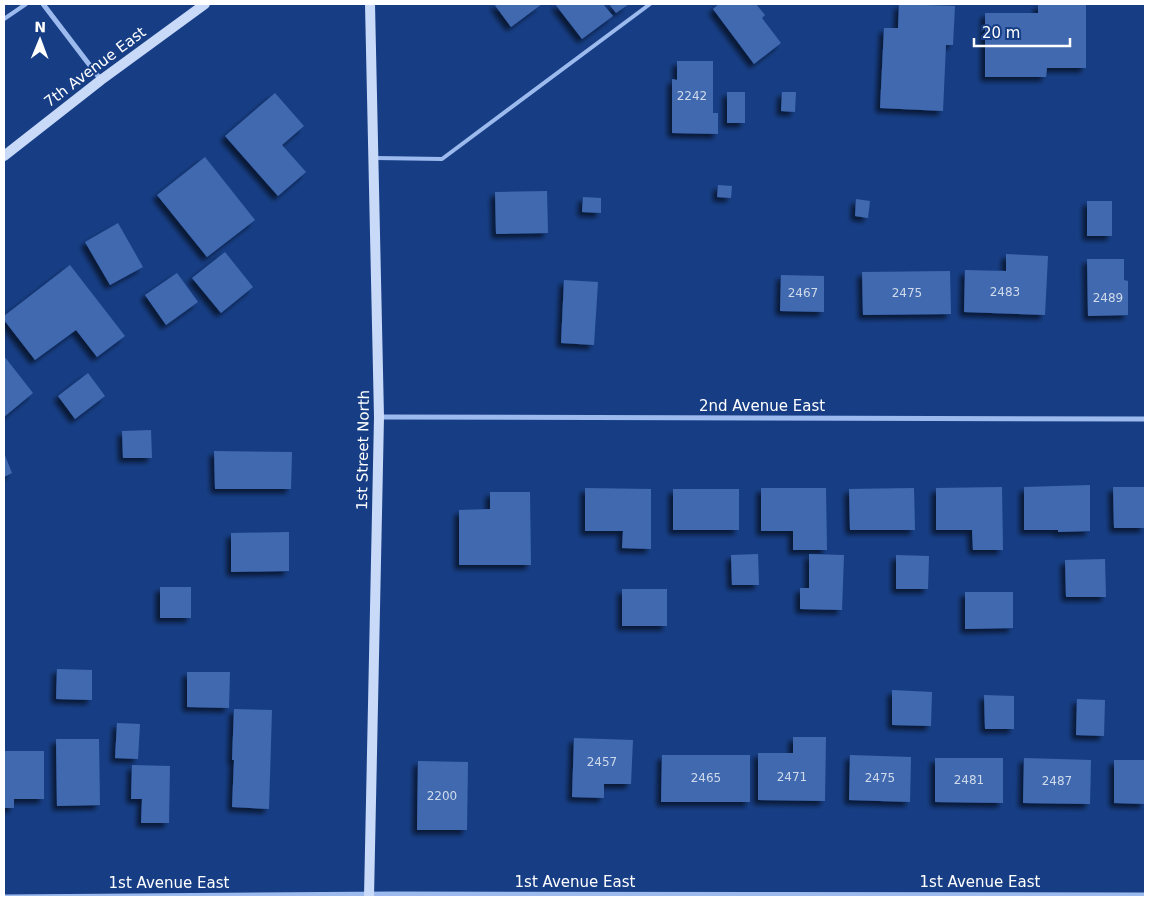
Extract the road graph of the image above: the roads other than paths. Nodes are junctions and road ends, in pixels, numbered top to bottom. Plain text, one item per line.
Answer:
1 (26, 4) edge
2 (44, 4) edge
3 (205, 4) edge
4 (370, 4) edge
5 (650, 4) edge
6 (4, 19) edge
7 (102, 80) junction
8 (4, 156) edge
9 (373, 158) junction
10 (379, 417) junction
11 (1145, 419) edge
12 (1145, 895) edge
13 (369, 896) edge
14 (4, 897) edge

1 - 6 lane
2 - 7 street
3 - 7 street, 7th Avenue East
4 - 9 street, 1st Street North
5 - 9 lane
7 - 8 street, 7th Avenue East
9 - 10 street, 1st Street North
10 - 11 street, 2nd Avenue East
10 - 13 street, 1st Street North
12 - 13 street, 1st Avenue East
13 - 14 street, 1st Avenue East

